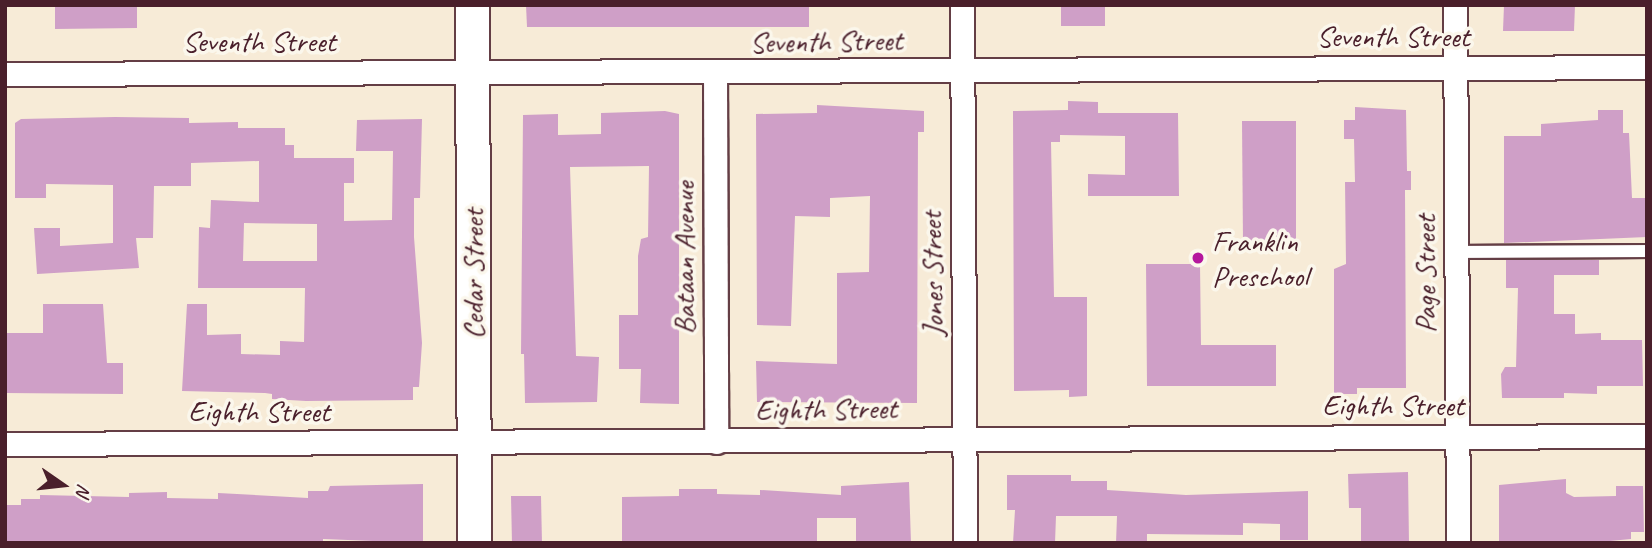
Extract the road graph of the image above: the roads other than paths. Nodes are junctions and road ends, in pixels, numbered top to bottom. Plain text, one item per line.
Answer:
1 (472, 5) edge
2 (962, 5) edge
3 (1455, 5) edge
4 (1455, 66) junction
5 (1647, 67) edge
6 (472, 71) junction
7 (962, 71) junction
8 (715, 73) junction
9 (5, 74) edge
10 (1647, 251) edge
11 (1457, 252) junction
12 (1457, 436) junction
13 (1647, 436) edge
14 (965, 439) junction
15 (474, 441) junction
16 (716, 442) junction
17 (5, 444) edge
18 (474, 543) edge
19 (965, 543) edge
20 (1458, 543) edge

1 - 6 street, Cedar Street
2 - 7 street, Jones Street
3 - 4 street, Page Street
4 - 5 street, Seventh Street
4 - 7 street, Seventh Street
4 - 11 street, Page Street
6 - 8 street, Seventh Street
6 - 9 street, Seventh Street
6 - 15 street, Cedar Street
7 - 8 street, Seventh Street
7 - 14 street, Jones Street
8 - 16 street, Bataan Avenue
10 - 11 lane
11 - 12 street, Page Street
12 - 13 street, Eighth Street
12 - 14 street, Eighth Street
12 - 20 street, Page Street
14 - 16 street, Eighth Street
14 - 19 street, Jones Street
15 - 16 street, Eighth Street
15 - 17 street, Eighth Street
15 - 18 street, Cedar Street

